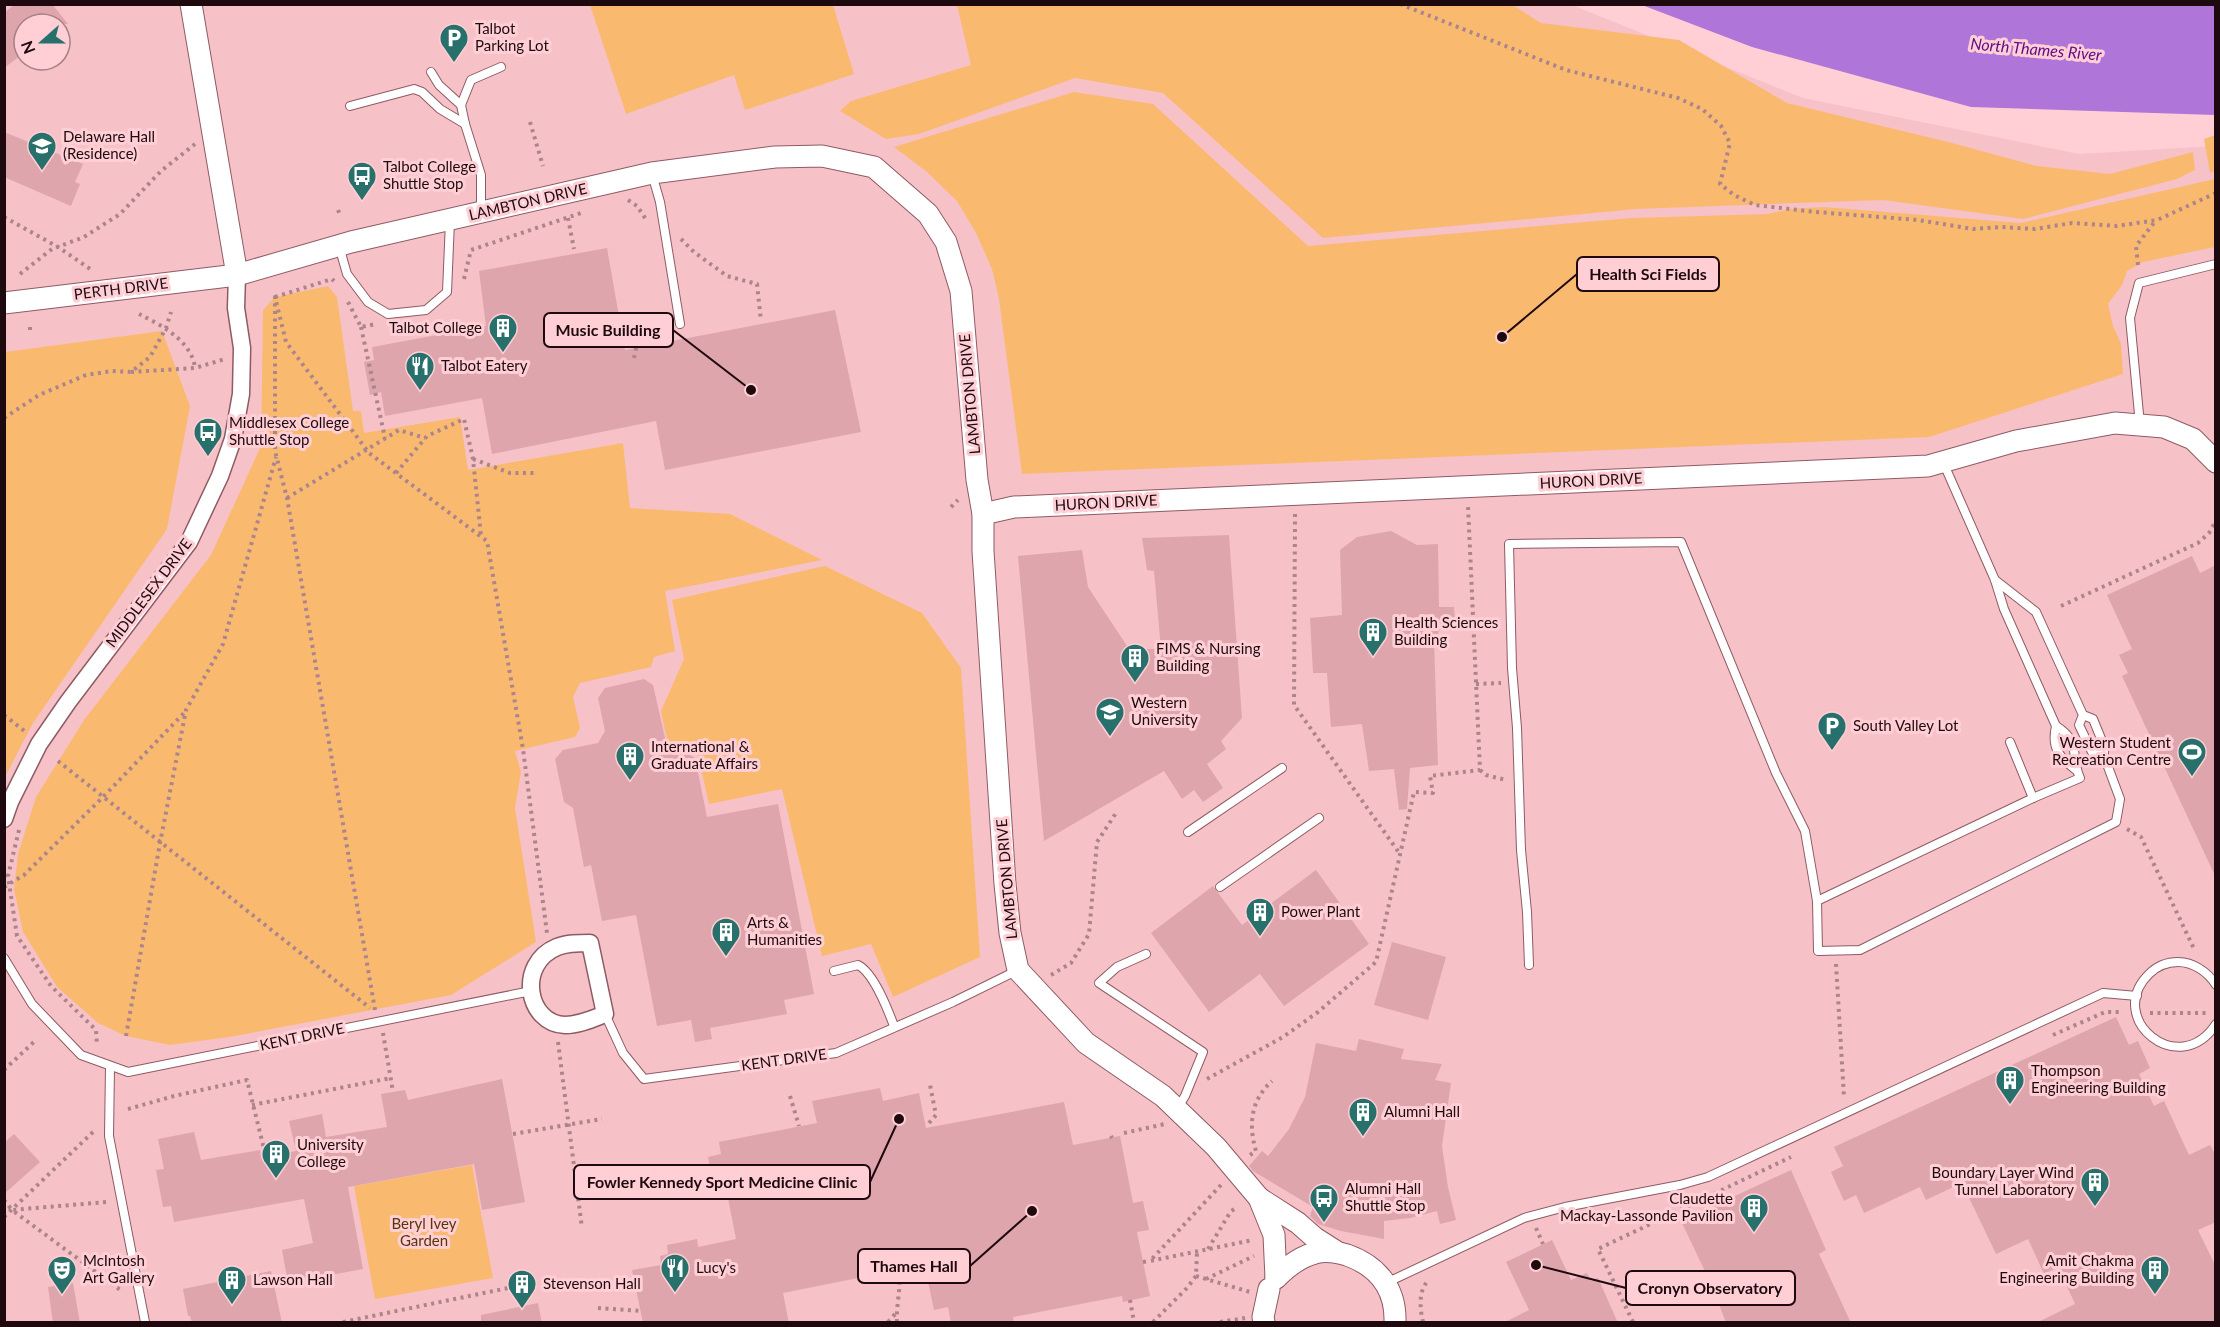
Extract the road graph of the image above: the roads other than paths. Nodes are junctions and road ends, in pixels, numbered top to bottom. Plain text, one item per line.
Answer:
1 (191, 4) edge
2 (501, 67) dead end
3 (431, 72) dead end
4 (461, 105) junction
5 (350, 106) dead end
6 (465, 124) junction
7 (651, 173) junction
8 (481, 213) junction
9 (450, 220) junction
10 (339, 245) junction
11 (2216, 264) edge
12 (237, 275) junction
13 (4, 303) edge
14 (680, 324) dead end
15 (2140, 425) junction
16 (1943, 461) junction
17 (2216, 462) edge
18 (982, 514) junction
19 (1995, 580) junction
20 (2084, 715) junction
21 (2056, 726) junction
22 (2010, 742) dead end
23 (2104, 756) junction
24 (1282, 768) dead end
25 (2076, 770) junction
26 (2033, 798) junction
27 (1319, 818) dead end
28 (4, 819) edge
29 (1188, 832) dead end
30 (1220, 887) dead end
31 (1817, 901) junction
32 (1146, 954) dead end
33 (4, 958) edge
34 (1529, 965) dead end
35 (1018, 970) junction
36 (834, 971) dead end
37 (2216, 985) edge
38 (531, 991) junction
39 (2137, 996) junction
40 (605, 1014) junction
41 (2216, 1024) edge
42 (894, 1026) junction
43 (110, 1067) junction
44 (1176, 1110) junction
45 (1260, 1198) junction
46 (1337, 1252) junction
47 (1386, 1284) junction
48 (1267, 1287) junction
49 (145, 1323) edge
50 (1264, 1323) edge
51 (1395, 1323) edge

1 - 12 street
2 - 4 lane
3 - 4 lane
4 - 6 lane
5 - 6 lane
6 - 8 lane
7 - 8 street, LAMBTON DRIVE
7 - 14 lane
7 - 18 street, LAMBTON DRIVE
8 - 9 street, LAMBTON DRIVE
9 - 10 street, LAMBTON DRIVE
9 - 10 lane
10 - 12 street, LAMBTON DRIVE
11 - 15 lane
12 - 13 street, PERTH DRIVE
12 - 28 street, MIDDLESEX DRIVE
15 - 16 street, HURON DRIVE
15 - 17 street, HURON DRIVE
16 - 18 street, HURON DRIVE
16 - 19 lane
18 - 35 street, LAMBTON DRIVE
19 - 20 lane
19 - 21 lane
20 - 23 lane
20 - 23 lane
21 - 25 lane
21 - 25 lane
22 - 26 lane
23 - 31 lane
24 - 29 lane
25 - 26 lane
26 - 31 lane
27 - 30 lane
31 - 34 lane
32 - 44 lane
33 - 43 lane, KENT DRIVE
35 - 42 lane, KENT DRIVE
35 - 44 street, LAMBTON DRIVE
36 - 42 lane
37 - 39 lane
38 - 40 street
38 - 40 street, KENT DRIVE
38 - 43 lane, KENT DRIVE
39 - 41 lane
39 - 47 lane
40 - 42 lane, KENT DRIVE
43 - 49 lane
44 - 45 street, LAMBTON DRIVE
45 - 46 street, LAMBTON DRIVE
45 - 48 street, LAMBTON DRIVE
46 - 47 street, LAMBTON DRIVE
46 - 48 street
47 - 51 street
48 - 50 street, LAMBTON DRIVE

